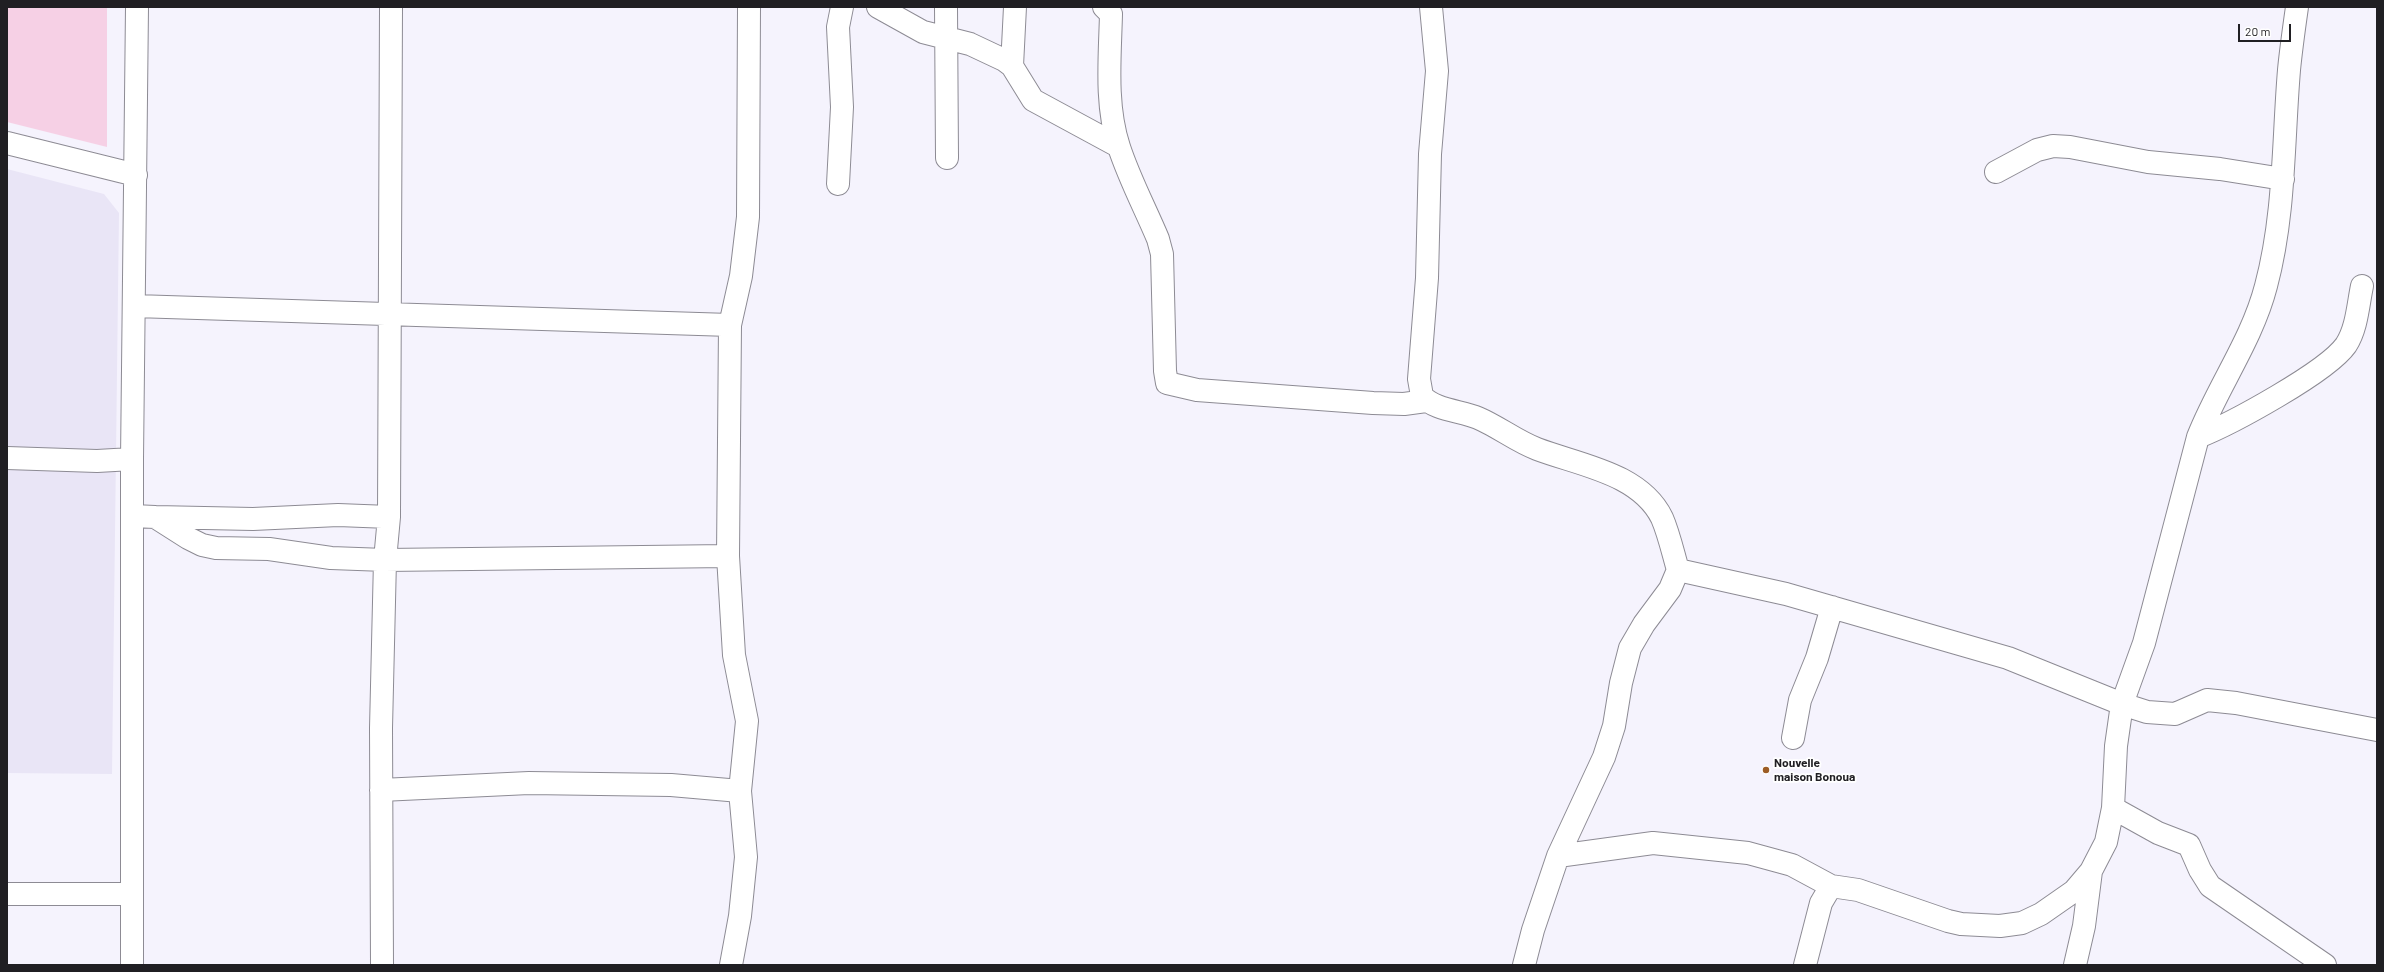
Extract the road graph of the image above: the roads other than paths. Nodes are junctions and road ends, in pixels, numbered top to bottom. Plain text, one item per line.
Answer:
1 (137, 7) edge
2 (392, 7) edge
3 (749, 7) edge
4 (842, 7) edge
5 (878, 7) edge
6 (946, 7) edge
7 (1015, 7) edge
8 (1431, 7) edge
9 (2297, 7) edge
10 (1109, 9) edge
11 (945, 37) junction
12 (1012, 66) junction
13 (7, 143) edge
14 (1118, 146) junction
15 (947, 158) dead end
16 (1996, 172) dead end
17 (136, 175) junction
18 (2283, 179) junction
19 (838, 184) dead end
20 (2362, 286) dead end
21 (135, 306) junction
22 (391, 313) junction
23 (730, 325) junction
24 (1426, 400) junction
25 (2198, 437) junction
26 (7, 458) edge
27 (132, 459) junction
28 (133, 516) junction
29 (155, 517) junction
30 (389, 517) junction
31 (252, 519) junction
32 (269, 549) junction
33 (728, 556) junction
34 (385, 560) junction
35 (1678, 570) junction
36 (1832, 607) junction
37 (2122, 704) junction
38 (2375, 727) edge
39 (1793, 738) dead end
40 (381, 790) junction
41 (740, 791) junction
42 (2113, 808) junction
43 (1558, 856) junction
44 (2091, 871) junction
45 (1831, 886) junction
46 (7, 894) edge
47 (131, 894) junction
48 (132, 965) edge
49 (382, 965) edge
50 (731, 965) edge
51 (1524, 965) edge
52 (1805, 965) edge
53 (2075, 965) edge
54 (2325, 965) edge

1 - 17 street
2 - 22 street
3 - 23 street
4 - 19 street
5 - 11 street
6 - 11 street
7 - 12 street
8 - 24 street
9 - 18 street
10 - 14 street
11 - 12 street
11 - 15 street
12 - 14 street
13 - 17 street
14 - 24 street
16 - 18 street
17 - 21 street
18 - 25 street
20 - 25 street
21 - 22 street
21 - 27 street
22 - 23 street
22 - 30 street
23 - 33 street
24 - 35 street
25 - 37 street
26 - 27 street
27 - 28 street
28 - 29 street
28 - 47 street
29 - 31 street
29 - 32 street
30 - 31 street
30 - 34 street
31 - 32 street
32 - 34 street
33 - 34 street
33 - 41 street
34 - 40 street
35 - 36 street
35 - 43 street
36 - 37 street
36 - 39 street
37 - 38 street
37 - 42 street
40 - 41 street
40 - 49 street
41 - 50 street
42 - 44 street
42 - 54 street
43 - 45 street
43 - 51 street
44 - 45 street
44 - 53 street
45 - 52 street
46 - 47 street
47 - 48 street

